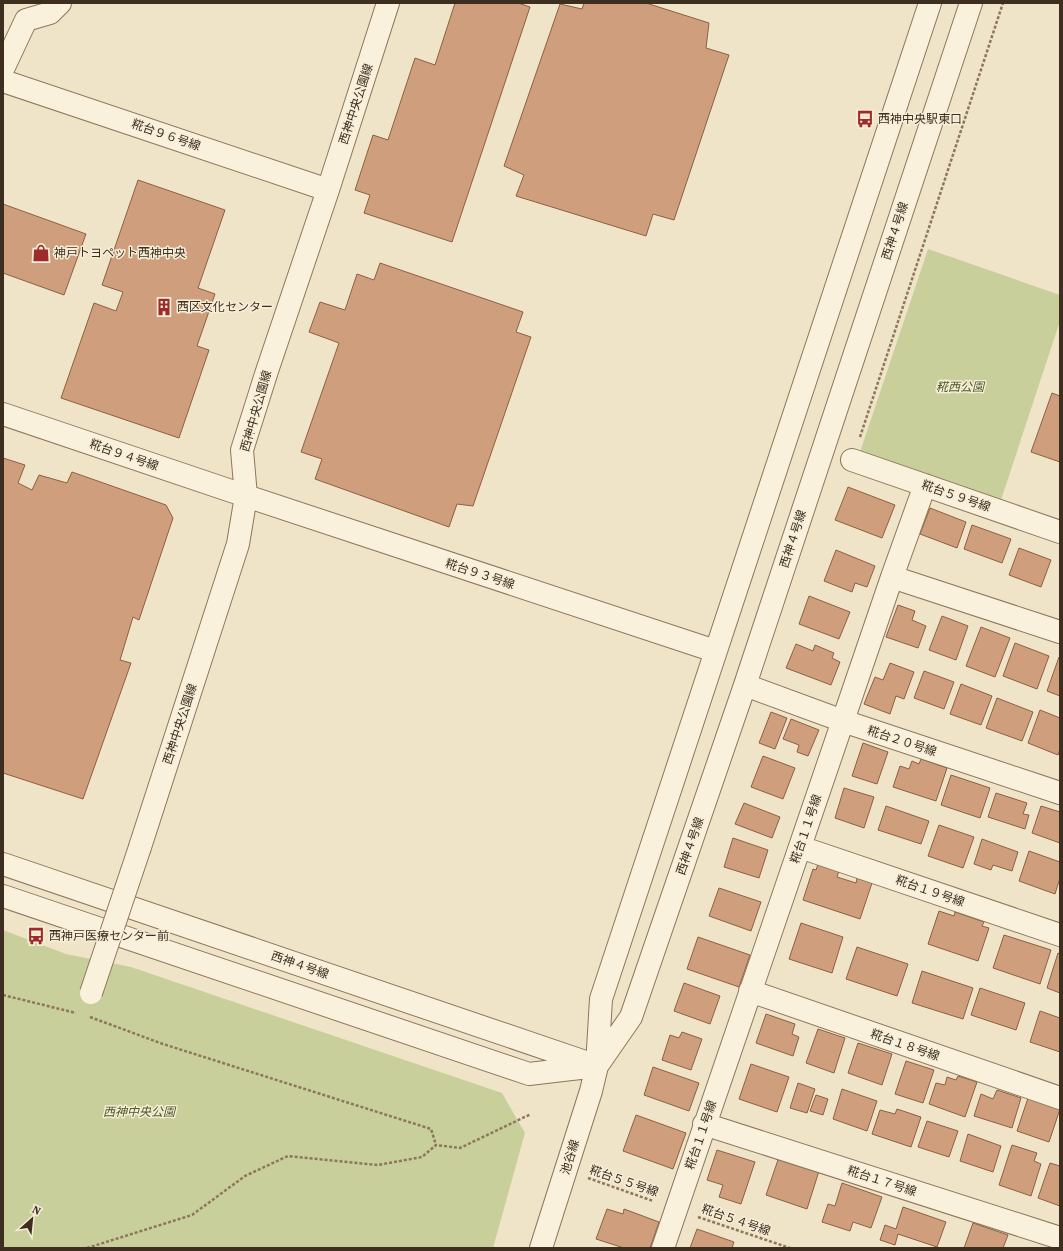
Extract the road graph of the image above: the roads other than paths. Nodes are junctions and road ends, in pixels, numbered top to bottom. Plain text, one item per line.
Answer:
1 (60, 3) edge
2 (388, 3) edge
3 (930, 3) edge
4 (971, 3) edge
5 (3, 69) edge
6 (3, 81) edge
7 (328, 190) junction
8 (3, 414) edge
9 (852, 460) road end
10 (925, 485) junction
11 (246, 496) junction
12 (1060, 532) edge
13 (892, 577) junction
14 (1060, 632) edge
15 (715, 651) junction
16 (745, 685) junction
17 (843, 721) junction
18 (1060, 793) edge
19 (800, 847) junction
20 (3, 864) edge
21 (3, 896) edge
22 (1060, 935) edge
23 (750, 992) junction
24 (91, 993) road end
25 (597, 1066) junction
26 (1060, 1098) edge
27 (704, 1124) junction
28 (1060, 1238) edge
29 (541, 1248) edge
30 (663, 1248) edge

1 - 5 street
2 - 7 street, 西神中央公園線
3 - 15 street
4 - 16 street, 西神４号線
6 - 7 street, 糀台９６号線
7 - 11 street, 西神中央公園線
8 - 11 street, 糀台９４号線
9 - 10 street, 糀台５９号線
10 - 12 street, 糀台５９号線
10 - 13 street, 糀台１１号線
11 - 15 street, 糀台９３号線
11 - 24 street, 西神中央公園線, bridge
13 - 14 street
13 - 17 street, 糀台１１号線
15 - 25 street
16 - 17 street, 糀台２０号線
16 - 25 street, 西神４号線
17 - 18 street, 糀台２０号線
17 - 19 street, 糀台１１号線
19 - 22 street, 糀台１９号線
19 - 23 street, 糀台１１号線
20 - 25 street, 西神４号線
21 - 25 street
23 - 26 street, 糀台１８号線
23 - 27 street, 糀台１１号線
25 - 29 street, 池谷線
27 - 28 street, 糀台１７号線
27 - 30 street, 糀台１１号線

